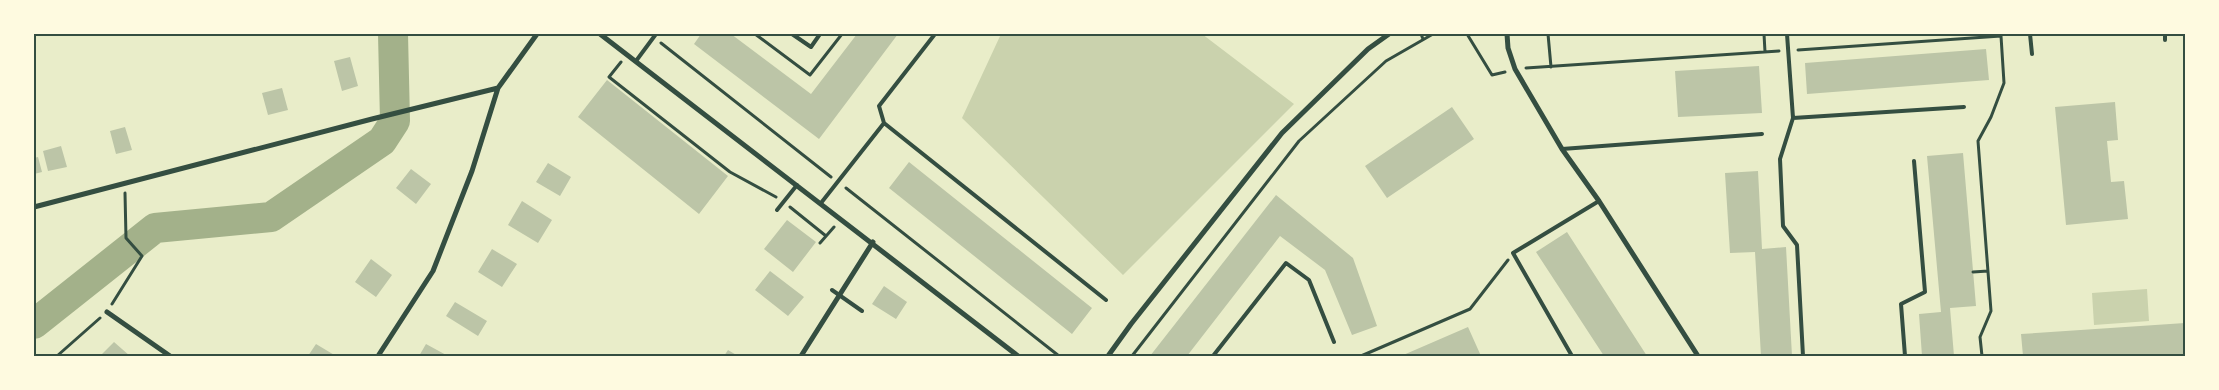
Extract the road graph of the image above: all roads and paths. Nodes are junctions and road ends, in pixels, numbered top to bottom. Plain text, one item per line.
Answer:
1 (537, 34) edge
2 (600, 34) edge
3 (792, 34) edge
4 (820, 34) edge
5 (935, 34) edge
6 (1389, 34) edge
7 (1421, 34) edge
8 (1433, 34) edge
9 (1467, 34) edge
10 (1506, 34) edge
11 (1548, 34) edge
12 (1764, 34) edge
13 (1787, 34) edge
14 (2030, 34) edge
15 (2165, 34) edge
16 (655, 36) edge
17 (1424, 39) junction
18 (2165, 40) dead end
19 (1788, 50) junction
20 (1765, 52) junction
21 (627, 54) junction
22 (2032, 54) dead end
23 (636, 62) junction
24 (1551, 67) junction
25 (1514, 69) junction
26 (1492, 75) dead end
27 (498, 88) junction
28 (1964, 107) dead end
29 (1793, 118) junction
30 (884, 123) junction
31 (1762, 134) dead end
32 (1562, 149) junction
33 (1914, 161) dead end
34 (837, 182) junction
35 (125, 183) junction
36 (797, 185) junction
37 (1599, 201) junction
38 (784, 202) junction
39 (821, 202) junction
40 (34, 207) edge
41 (777, 210) dead end
42 (841, 218) junction
43 (826, 236) junction
44 (873, 242) junction
45 (820, 243) dead end
46 (1513, 254) junction
47 (142, 256) dead end
48 (1988, 271) junction
49 (1973, 272) dead end
50 (832, 290) dead end
51 (840, 295) junction
52 (1106, 300) dead end
53 (862, 311) dead end
54 (107, 312) dead end
55 (1334, 342) dead end
56 (170, 356) edge
57 (378, 356) edge
58 (801, 356) edge
59 (1018, 356) edge
60 (1059, 356) edge
61 (1108, 356) edge
62 (1132, 356) edge
63 (1213, 356) edge
64 (1361, 356) edge
65 (1572, 356) edge
66 (1698, 356) edge
67 (1803, 356) edge
68 (1905, 356) edge
69 (1982, 356) edge

1 - 27 street
2 - 21 street
3 - 4 lane
5 - 30 lane
6 - 61 street
7 - 17 path
8 - 17 path
9 - 26 path
10 - 25 street
11 - 24 path
12 - 20 path
13 - 19 lane
14 - 22 lane
15 - 18 lane
16 - 23 lane
16 - 34 path
17 - 62 path
19 - 20 path
19 - 29 lane
19 - 48 path
20 - 24 path
21 - 23 street
21 - 38 path
23 - 36 street
24 - 25 path
25 - 32 street
27 - 35 street
27 - 57 street
28 - 29 lane
29 - 67 lane
30 - 34 lane
30 - 52 lane
31 - 32 lane
32 - 37 street
33 - 68 lane
34 - 39 lane
34 - 60 path
35 - 40 street
35 - 47 path
36 - 38 lane
36 - 39 street
37 - 46 lane
37 - 66 street
38 - 41 lane
38 - 43 path
39 - 42 street
42 - 43 path
42 - 44 street
43 - 45 path
44 - 51 street
44 - 59 street
46 - 64 path
46 - 65 lane
48 - 49 path
48 - 69 path
50 - 51 lane
51 - 53 lane
51 - 58 street
54 - 56 street
55 - 63 lane

